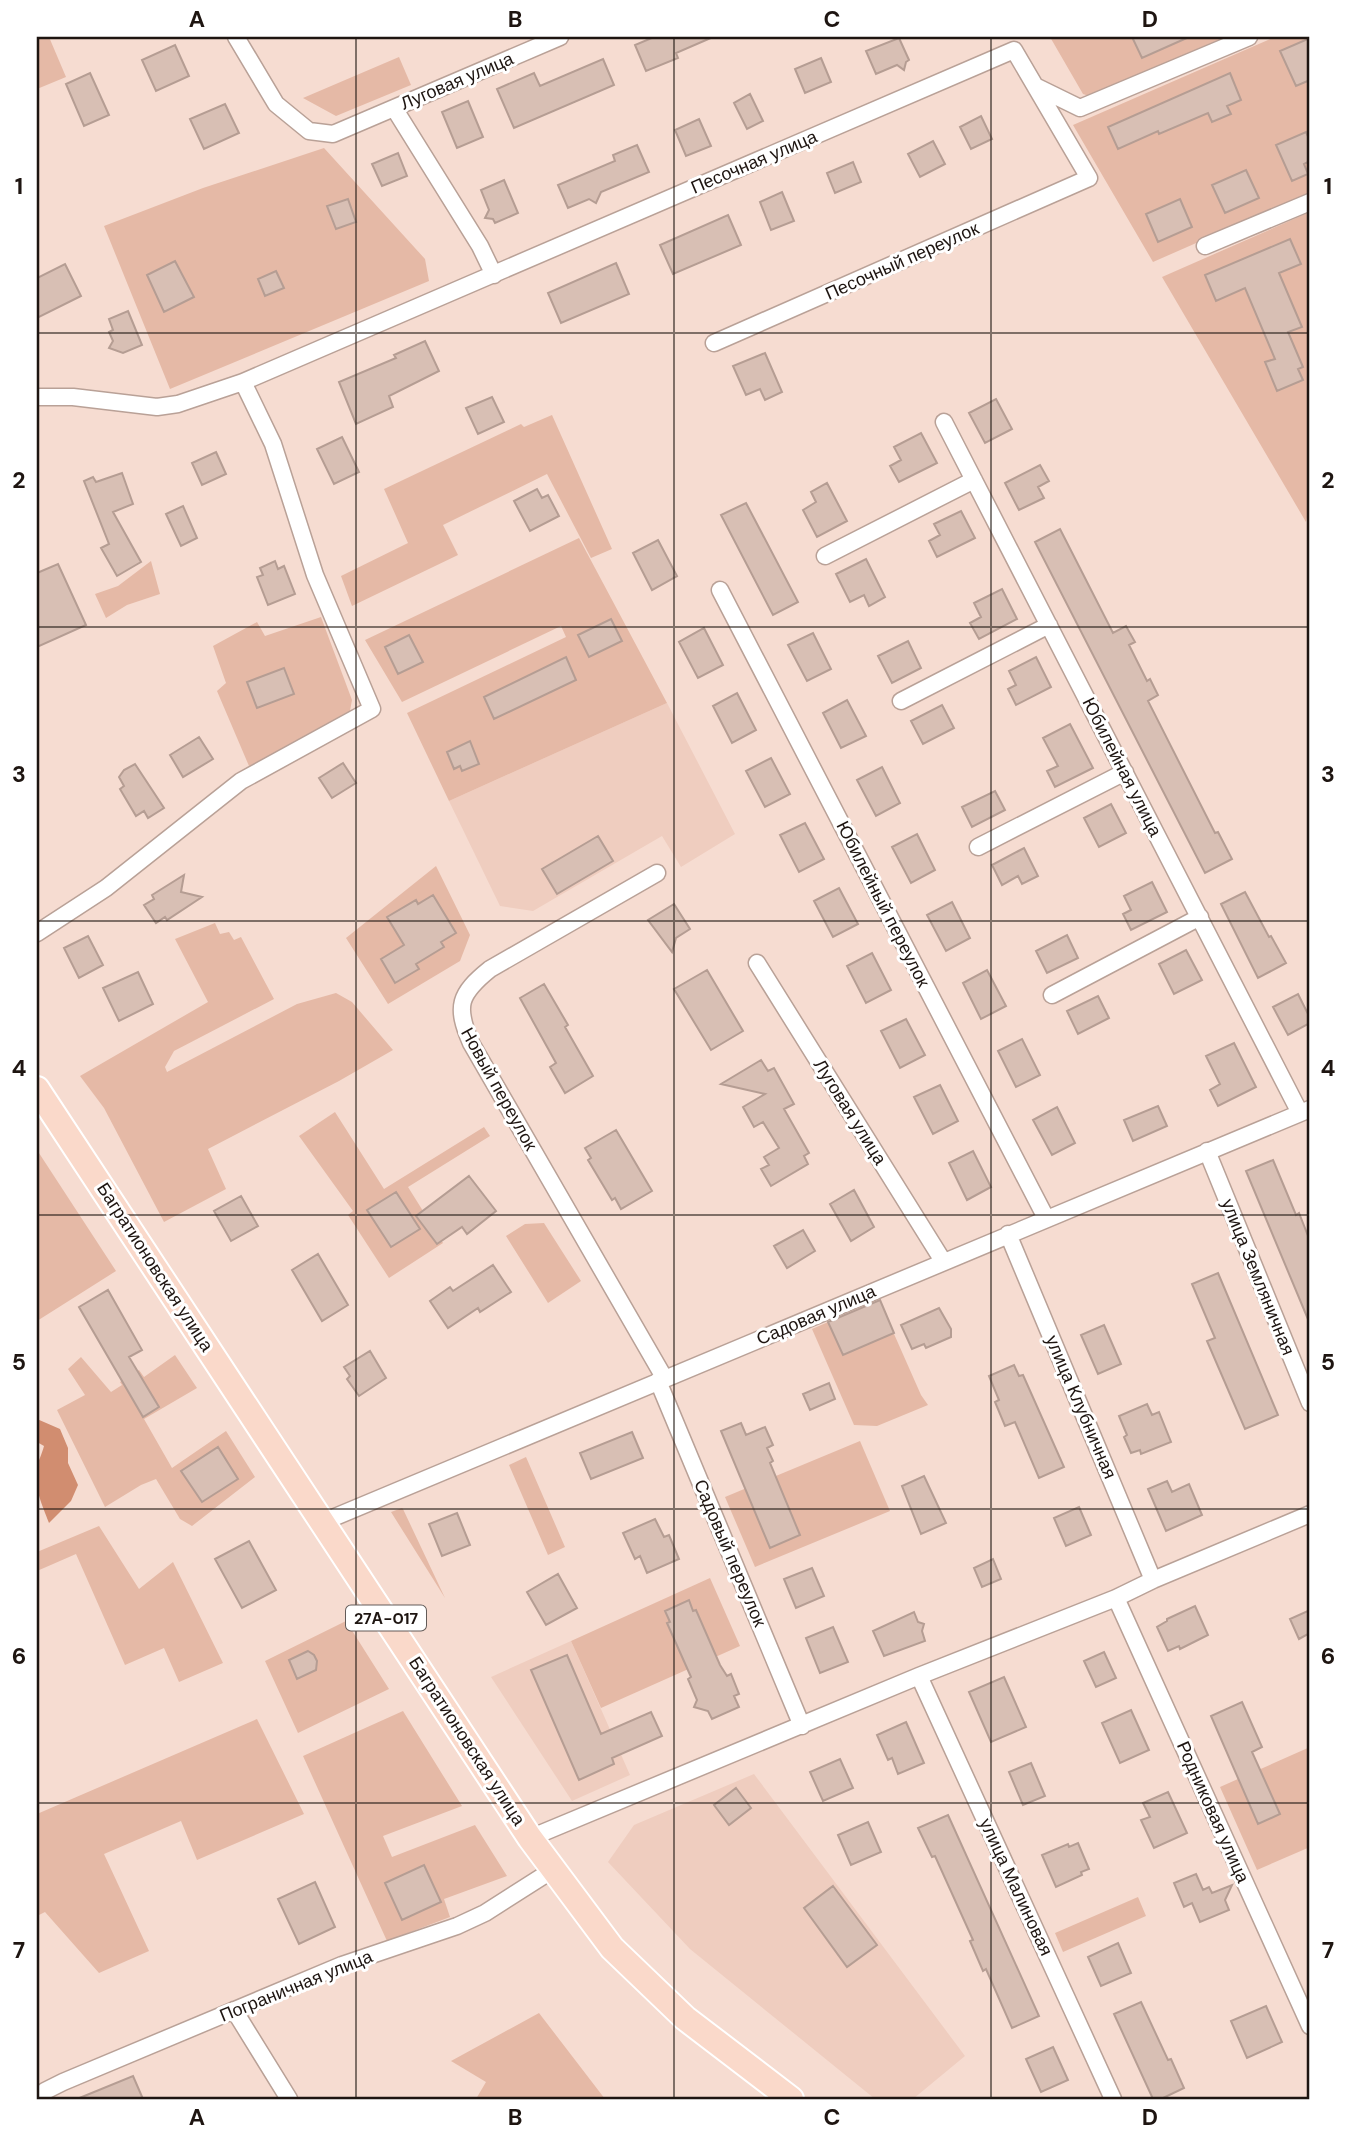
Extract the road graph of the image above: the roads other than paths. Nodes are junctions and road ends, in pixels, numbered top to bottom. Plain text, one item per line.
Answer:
1 (236, 37) edge
2 (560, 37) edge
3 (1249, 37) edge
4 (1035, 86) junction
5 (394, 108) junction
6 (1310, 202) edge
7 (1205, 246) dead end
8 (494, 275) junction
9 (714, 343) dead end
10 (243, 382) junction
11 (37, 397) edge
12 (944, 422) dead end
13 (974, 480) junction
14 (825, 556) dead end
15 (720, 590) dead end
16 (1049, 625) junction
17 (901, 701) dead end
18 (1125, 772) junction
19 (978, 847) dead end
20 (657, 873) dead end
21 (1200, 917) junction
22 (37, 933) edge
23 (757, 963) dead end
24 (1052, 995) dead end
25 (37, 1089) edge
26 (1305, 1111) edge
27 (1207, 1152) junction
28 (1046, 1218) junction
29 (1008, 1234) junction
30 (943, 1261) junction
31 (661, 1380) junction
32 (1310, 1403) edge
33 (1310, 1514) edge
34 (323, 1522) junction
35 (1153, 1580) junction
36 (1116, 1598) junction
37 (919, 1676) junction
38 (802, 1726) junction
39 (530, 1838) junction
40 (554, 1869) junction
41 (234, 2010) junction
42 (1310, 2026) edge
43 (39, 2099) edge
44 (289, 2099) edge
45 (791, 2099) edge
46 (1113, 2099) edge

1 - 5 street, Луговая улица
2 - 5 street, Луговая улица
3 - 4 street
4 - 8 street, Песочная улица
4 - 9 street, Песочный переулок
5 - 8 street
6 - 7 street
8 - 10 street, Песочная улица
10 - 11 street, Песочная улица
10 - 22 street
12 - 13 street, Юбилейная улица
13 - 14 street
13 - 16 street, Юбилейная улица
15 - 28 street, Юбилейный переулок
16 - 17 street
16 - 18 street, Юбилейная улица
18 - 19 street
18 - 21 street, Юбилейная улица
20 - 31 street, Новый переулок
21 - 24 street
21 - 26 street, Юбилейная улица
23 - 30 street, Луговая улица
25 - 34 main road, Багратионовская улица / 27А-017
26 - 27 street, Садовая улица
27 - 28 street, Садовая улица
27 - 32 street, улица Земляничная
28 - 29 street, Садовая улица
29 - 30 street, Садовая улица
29 - 35 street, улица Клубничная
30 - 31 street, Садовая улица
31 - 34 street, Садовая улица
31 - 38 street, Садовый переулок
33 - 35 street
34 - 39 main road, Багратионовская улица / 27А-017
35 - 36 street
36 - 37 street
36 - 42 street, Родниковая улица
37 - 38 street
37 - 46 street, улица Малиновая
38 - 39 street
39 - 40 main road, Багратионовская улица / 27А-017
40 - 41 street, Пограничная улица
40 - 45 main road, Багратионовская улица / 27А-017
41 - 43 street, Пограничная улица
41 - 44 street

